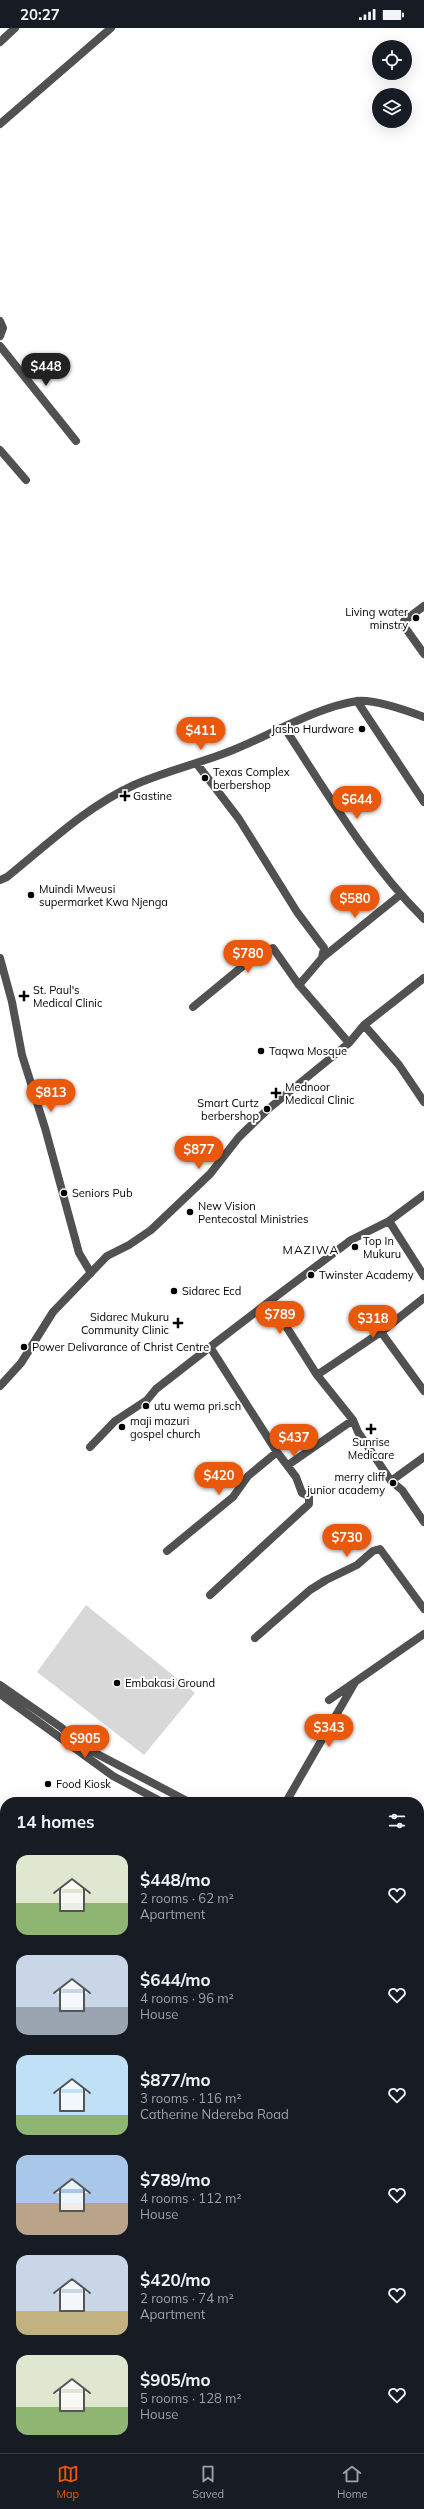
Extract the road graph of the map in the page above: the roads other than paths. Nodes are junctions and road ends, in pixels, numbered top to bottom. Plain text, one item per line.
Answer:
1 (15, 28) edge
2 (111, 28) edge
3 (0, 42) edge
4 (0, 124) edge
5 (0, 321) edge
6 (0, 336) edge
7 (0, 346) edge
8 (76, 441) dead end
9 (0, 450) edge
10 (26, 480) dead end
11 (424, 606) edge
12 (424, 654) edge
13 (357, 701) junction
14 (424, 717) edge
15 (284, 727) junction
16 (197, 764) junction
17 (423, 799) edge
18 (0, 880) edge
19 (400, 895) junction
20 (424, 919) edge
21 (0, 958) edge
22 (322, 958) junction
23 (424, 978) edge
24 (299, 985) junction
25 (193, 1007) dead end
26 (364, 1025) junction
27 (349, 1043) junction
28 (424, 1102) edge
29 (424, 1195) edge
30 (389, 1221) junction
31 (90, 1273) junction
32 (424, 1276) edge
33 (424, 1298) edge
34 (270, 1301) junction
35 (381, 1332) junction
36 (210, 1346) junction
37 (317, 1376) junction
38 (0, 1386) edge
39 (424, 1391) edge
40 (353, 1420) junction
41 (90, 1447) dead end
42 (277, 1452) junction
43 (424, 1457) edge
44 (288, 1465) junction
45 (391, 1481) junction
46 (424, 1522) edge
47 (167, 1552) dead end
48 (210, 1594) dead end
49 (424, 1609) edge
50 (424, 1634) edge
51 (255, 1638) dead end
52 (354, 1684) junction
53 (0, 1685) edge
54 (0, 1694) edge
55 (329, 1700) dead end
56 (153, 1797) edge
57 (179, 1797) edge
58 (289, 1797) edge

1 - 3 street
2 - 4 street
5 - 6 street
7 - 8 street
9 - 10 street
11 - 12 street
13 - 14 street
13 - 15 street
13 - 17 street
15 - 16 street
15 - 19 street
16 - 18 street
16 - 22 street
19 - 20 street
19 - 22 street
21 - 31 street
22 - 24 street
23 - 26 street
24 - 25 street
24 - 27 street
26 - 27 street
26 - 28 street
27 - 31 street
29 - 30 street
30 - 32 street
30 - 34 street
31 - 38 street
33 - 35 street
34 - 36 street
34 - 37 street
35 - 37 street
35 - 39 street
36 - 41 street
36 - 42 street
37 - 40 street
40 - 44 street
40 - 45 street
42 - 44 street
42 - 47 street
43 - 45 street
44 - 48 street
45 - 46 street
49 - 51 street
50 - 52 street
52 - 55 street
52 - 58 street
53 - 57 street
54 - 56 street

